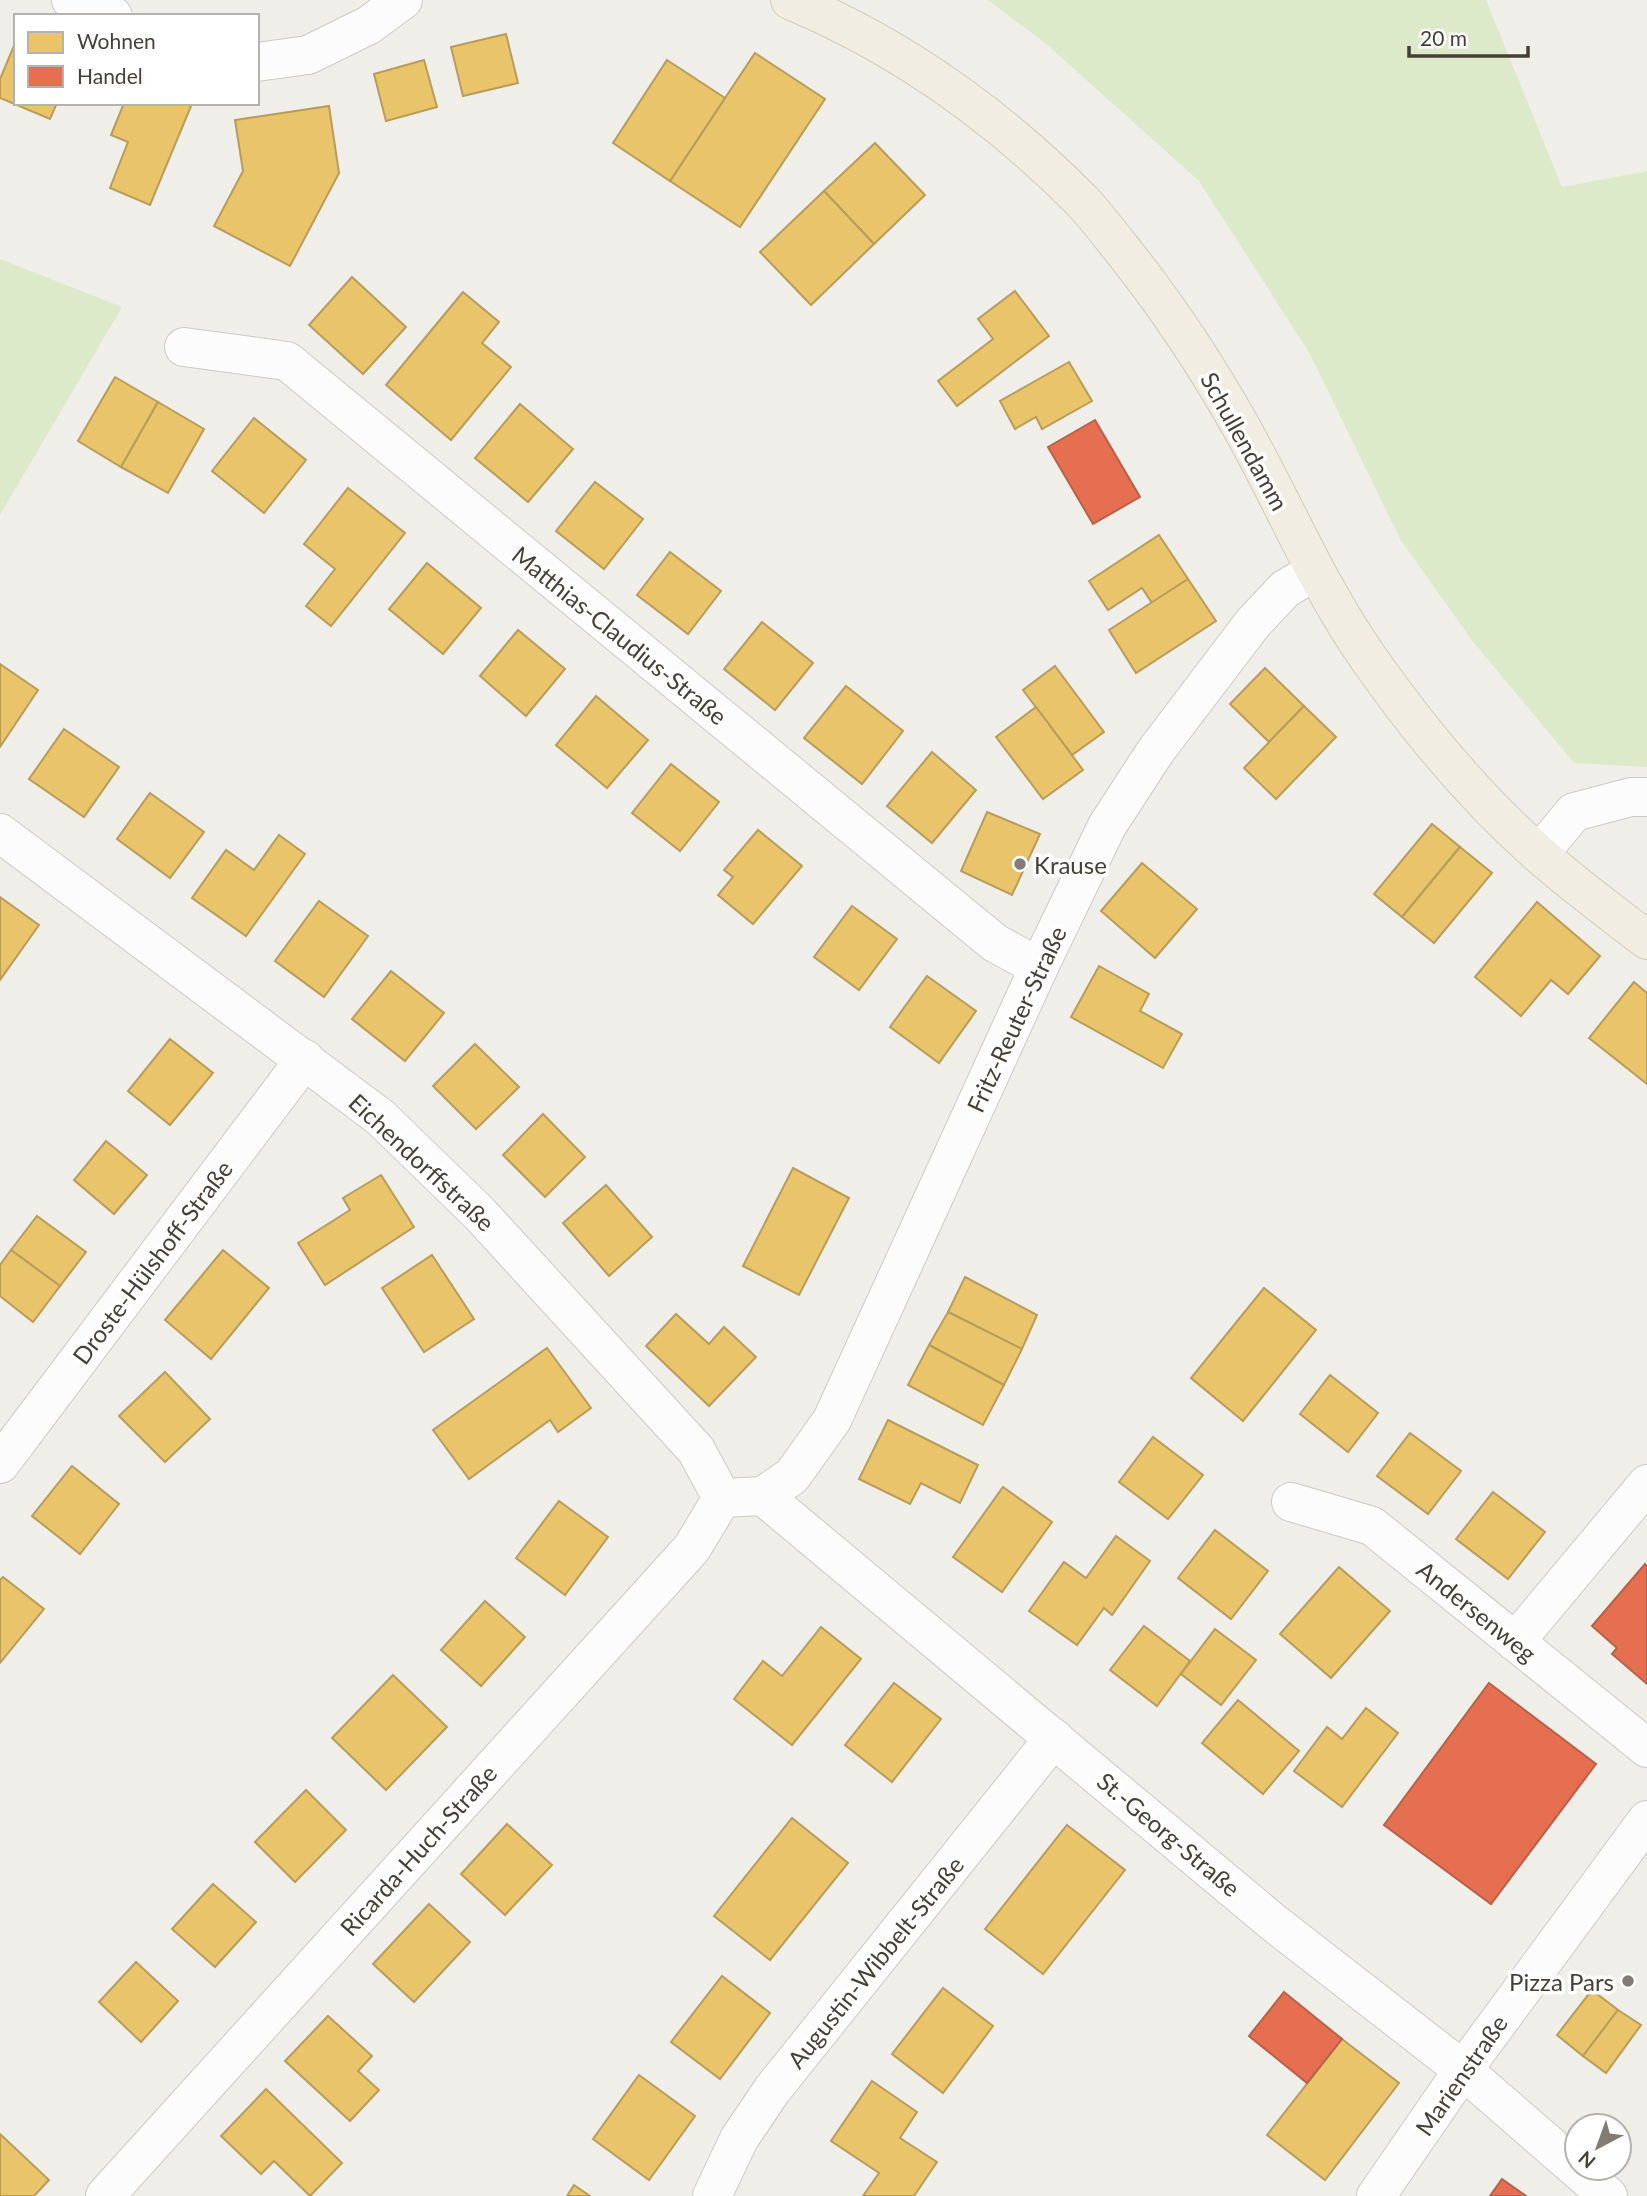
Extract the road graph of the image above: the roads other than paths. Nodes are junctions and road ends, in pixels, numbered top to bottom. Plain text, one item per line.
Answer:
1 (71, 0) edge
2 (403, 0) edge
3 (790, 0) edge
4 (108, 14) edge
5 (259, 62) edge
6 (184, 347) dead end
7 (1315, 571) junction
8 (1647, 797) edge
9 (0, 833) edge
10 (1539, 854) junction
11 (1647, 940) edge
12 (1039, 967) junction
13 (305, 1059) junction
14 (0, 1464) edge
15 (1647, 1484) edge
16 (763, 1496) junction
17 (722, 1498) junction
18 (1291, 1502) dead end
19 (1515, 1642) junction
20 (1054, 1738) junction
21 (1647, 1748) edge
22 (1647, 1820) edge
23 (1463, 2070) junction
24 (105, 2196) edge
25 (712, 2196) edge
26 (1376, 2196) edge
27 (1608, 2196) edge

1 - 4 street
2 - 5 street
3 - 7 main road, Schullendamm
6 - 12 street, Matthias-Claudius-Straße
7 - 10 main road, Schullendamm
7 - 12 street, Fritz-Reuter-Straße
8 - 10 street
9 - 13 street, Eichendorffstraße
10 - 11 main road, Schullendamm
12 - 16 street, Fritz-Reuter-Straße
13 - 14 street, Droste-Hülshoff-Straße
13 - 17 street, Eichendorffstraße
15 - 19 street
16 - 17 street
16 - 20 street, St.-Georg-Straße
17 - 24 street, Ricarda-Huch-Straße
18 - 19 street, Andersenweg
19 - 21 street, Andersenweg
20 - 23 street, St.-Georg-Straße
20 - 25 street, Augustin-Wibbelt-Straße
22 - 23 street, Marienstraße
23 - 26 street, Marienstraße
23 - 27 street, St.-Georg-Straße

